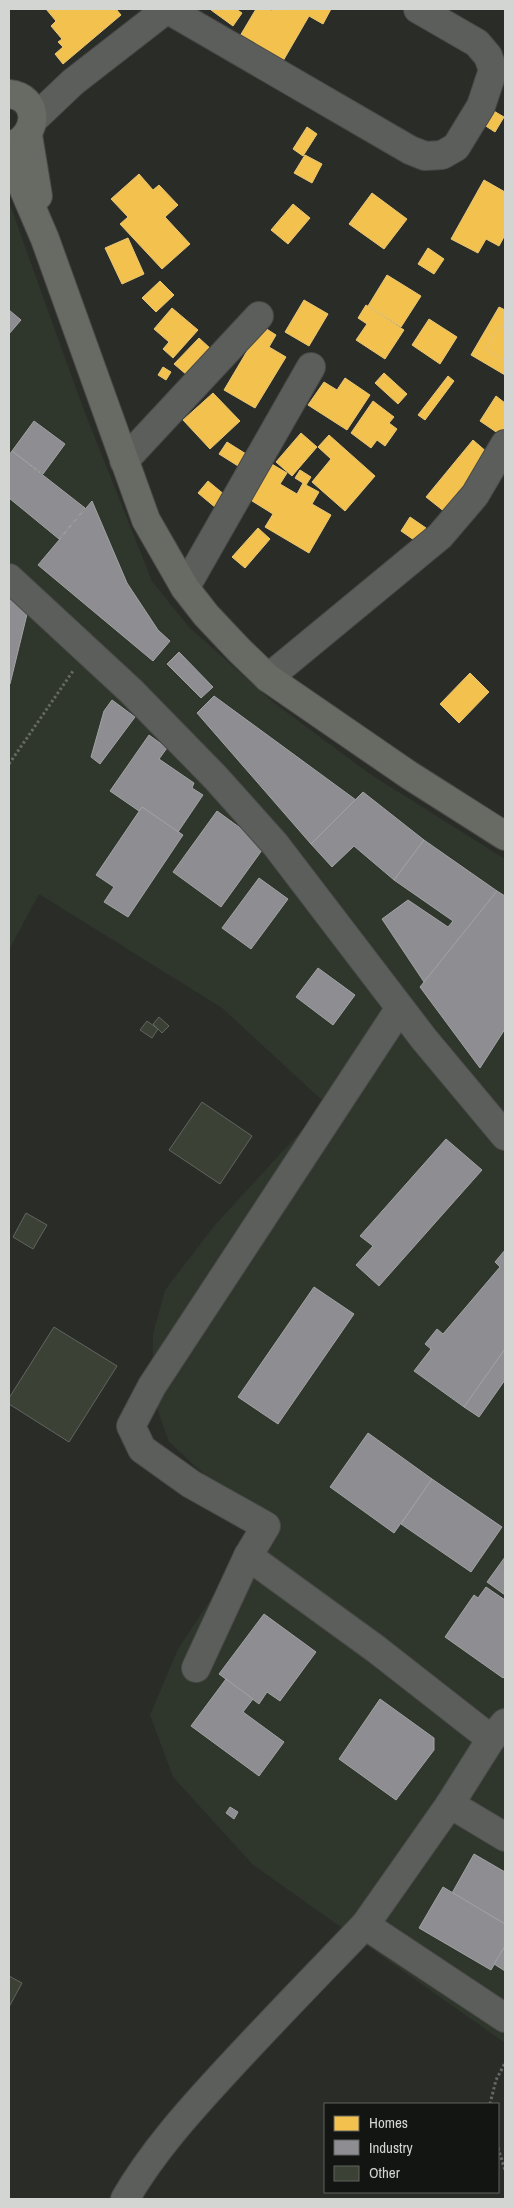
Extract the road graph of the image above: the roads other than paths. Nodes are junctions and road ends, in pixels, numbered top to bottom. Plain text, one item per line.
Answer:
1 (167, 9) edge
2 (418, 9) edge
3 (18, 110) edge
4 (9, 155) edge
5 (45, 239) junction
6 (260, 316) dead end
7 (311, 367) dead end
8 (505, 444) edge
9 (124, 461) junction
10 (9, 578) edge
11 (186, 588) junction
12 (268, 678) junction
13 (505, 836) edge
14 (400, 1008) junction
15 (505, 1136) edge
16 (248, 1556) junction
17 (196, 1668) dead end
18 (498, 1731) edge
19 (450, 1804) junction
20 (505, 1838) edge
21 (365, 1924) junction
22 (505, 2018) edge
23 (125, 2199) edge

1 - 2 street
1 - 3 street
3 - 5 main road
4 - 5 main road
5 - 9 main road
6 - 9 street
7 - 11 street
8 - 12 street
9 - 11 main road
10 - 14 street
11 - 12 main road
12 - 13 main road
14 - 15 street
14 - 16 street
16 - 17 street
16 - 18 street
18 - 19 street
19 - 20 street
19 - 21 street
21 - 22 street
21 - 23 street

